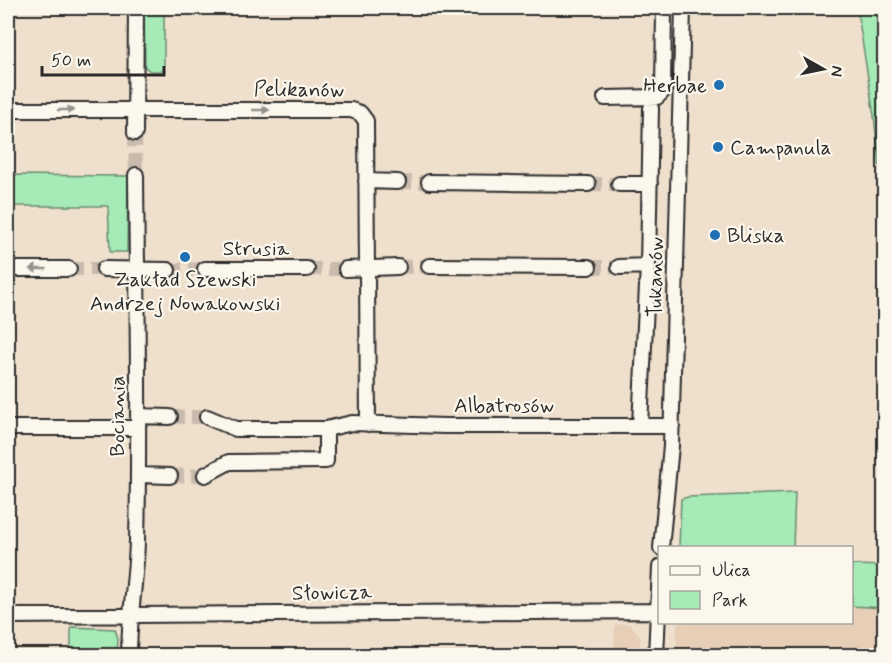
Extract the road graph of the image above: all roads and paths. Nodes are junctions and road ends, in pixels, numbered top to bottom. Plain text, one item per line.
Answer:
1 (136, 8) edge
2 (664, 8) edge
3 (683, 8) edge
4 (604, 98) dead end
5 (651, 108) dead end
6 (8, 110) edge
7 (135, 110) junction
8 (135, 133) tunnel mouth
9 (136, 175) tunnel mouth
10 (366, 182) junction
11 (398, 182) tunnel mouth
12 (429, 182) tunnel mouth
13 (588, 184) tunnel mouth
14 (619, 184) tunnel mouth
15 (650, 184) junction
16 (429, 266) tunnel mouth
17 (648, 266) junction
18 (398, 267) tunnel mouth
19 (588, 267) tunnel mouth
20 (619, 267) tunnel mouth
21 (8, 269) edge
22 (69, 269) tunnel mouth
23 (104, 269) tunnel mouth
24 (205, 269) tunnel mouth
25 (307, 269) tunnel mouth
26 (346, 269) tunnel mouth
27 (366, 269) junction
28 (137, 270) junction
29 (168, 270) tunnel mouth
30 (170, 417) tunnel mouth
31 (207, 417) tunnel mouth
32 (138, 422) junction
33 (368, 424) junction
34 (640, 425) junction
35 (672, 426) junction
36 (8, 428) edge
37 (326, 429) junction
38 (138, 475) junction
39 (170, 476) tunnel mouth
40 (205, 476) tunnel mouth
41 (661, 546) edge
42 (658, 596) edge
43 (657, 611) junction
44 (130, 614) junction
45 (8, 616) edge
46 (129, 656) edge
47 (656, 656) edge

1 - 7 street
2 - 4 street
3 - 35 street, Tukanów
5 - 15 street, Tukanów
6 -> 7 street, Pelikanów
7 - 8 street
7 -> 10 street, Pelikanów
9 - 28 street, Bociania
10 - 11 street
10 - 27 street, Pelikanów
12 - 13 street
14 - 15 street
15 - 17 street, Tukanów
16 - 19 street
17 - 20 street
17 - 34 street, Tukanów
18 - 27 street
22 -> 21 street
23 - 28 street
24 - 25 street, Strusia
26 - 27 street
27 - 33 street, Pelikanów
28 - 29 street
28 - 32 street, Bociania
30 - 32 street
31 - 37 street, Albatrosów
32 - 36 street
32 - 38 street, Bociania
33 - 34 street, Albatrosów
33 - 37 street, Albatrosów
34 - 35 street, Albatrosów
35 - 41 street, Tukanów
37 - 40 street
38 - 39 street
38 - 44 street, Bociania
42 - 43 street
43 - 44 street, Słowicza
43 - 47 street
44 - 45 street, Słowicza
44 - 46 street, Bociania

